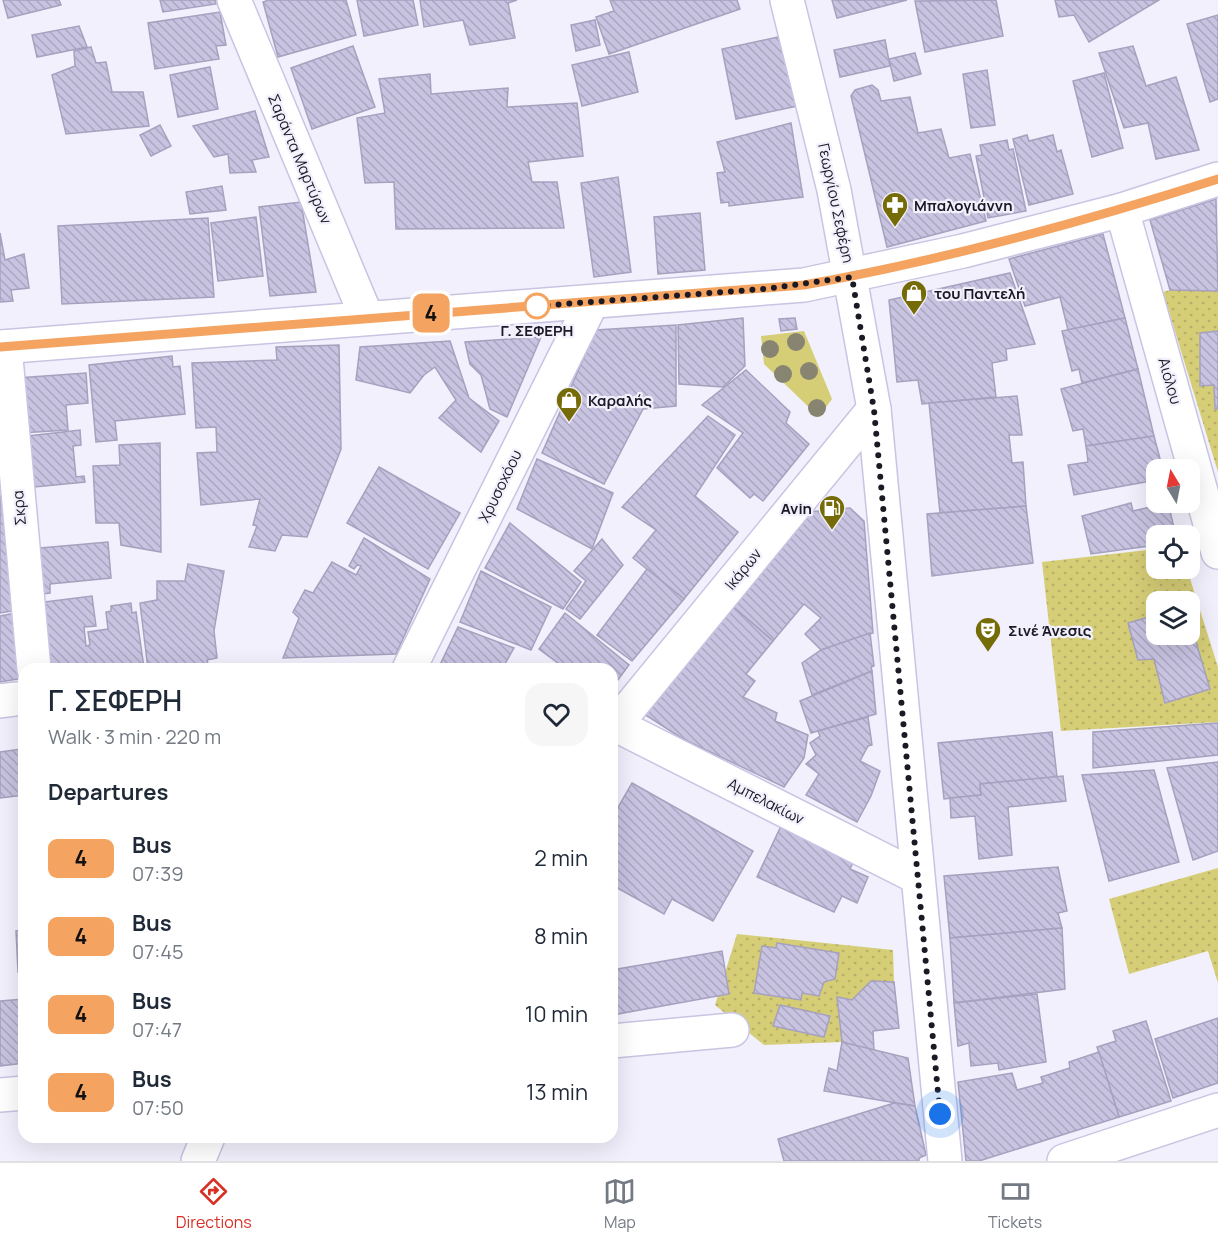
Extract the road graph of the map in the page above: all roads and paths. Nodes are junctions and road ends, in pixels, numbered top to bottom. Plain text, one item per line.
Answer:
1 (234, 0) edge
2 (787, 0) edge
3 (1218, 179) edge
4 (1122, 210) junction
5 (852, 277) junction
6 (592, 302) junction
7 (367, 318) junction
8 (2, 347) edge
9 (874, 410) junction
10 (1218, 552) edge
11 (33, 663) edge
12 (412, 663) edge
13 (18, 699) edge
14 (0, 701) edge
15 (618, 722) edge
16 (618, 729) edge
17 (917, 877) junction
18 (732, 1030) dead end
19 (618, 1040) edge
20 (18, 1094) edge
21 (0, 1095) edge
22 (1218, 1110) edge
23 (206, 1143) edge
24 (198, 1161) edge
25 (945, 1161) edge
26 (1064, 1161) edge

1 - 7 street, Σαράντα Μαρτύρων
2 - 5 street, Γεωργίου Σεφέρη
3 - 4 street
4 - 5 street
4 - 10 street, Αιόλου
5 - 6 street
5 - 9 street, Γεωργίου Σεφέρη
6 - 7 street
6 - 12 street, Χρυσοχόου
7 - 8 street
8 - 11 street, Σκρα
9 - 15 street, Ικάρων
9 - 17 street, Γεωργίου Σεφέρη
13 - 14 street
16 - 17 street, Αμπελακίων
17 - 25 street, Γεωργίου Σεφέρη
18 - 19 street
20 - 21 street
22 - 26 street
23 - 24 street

